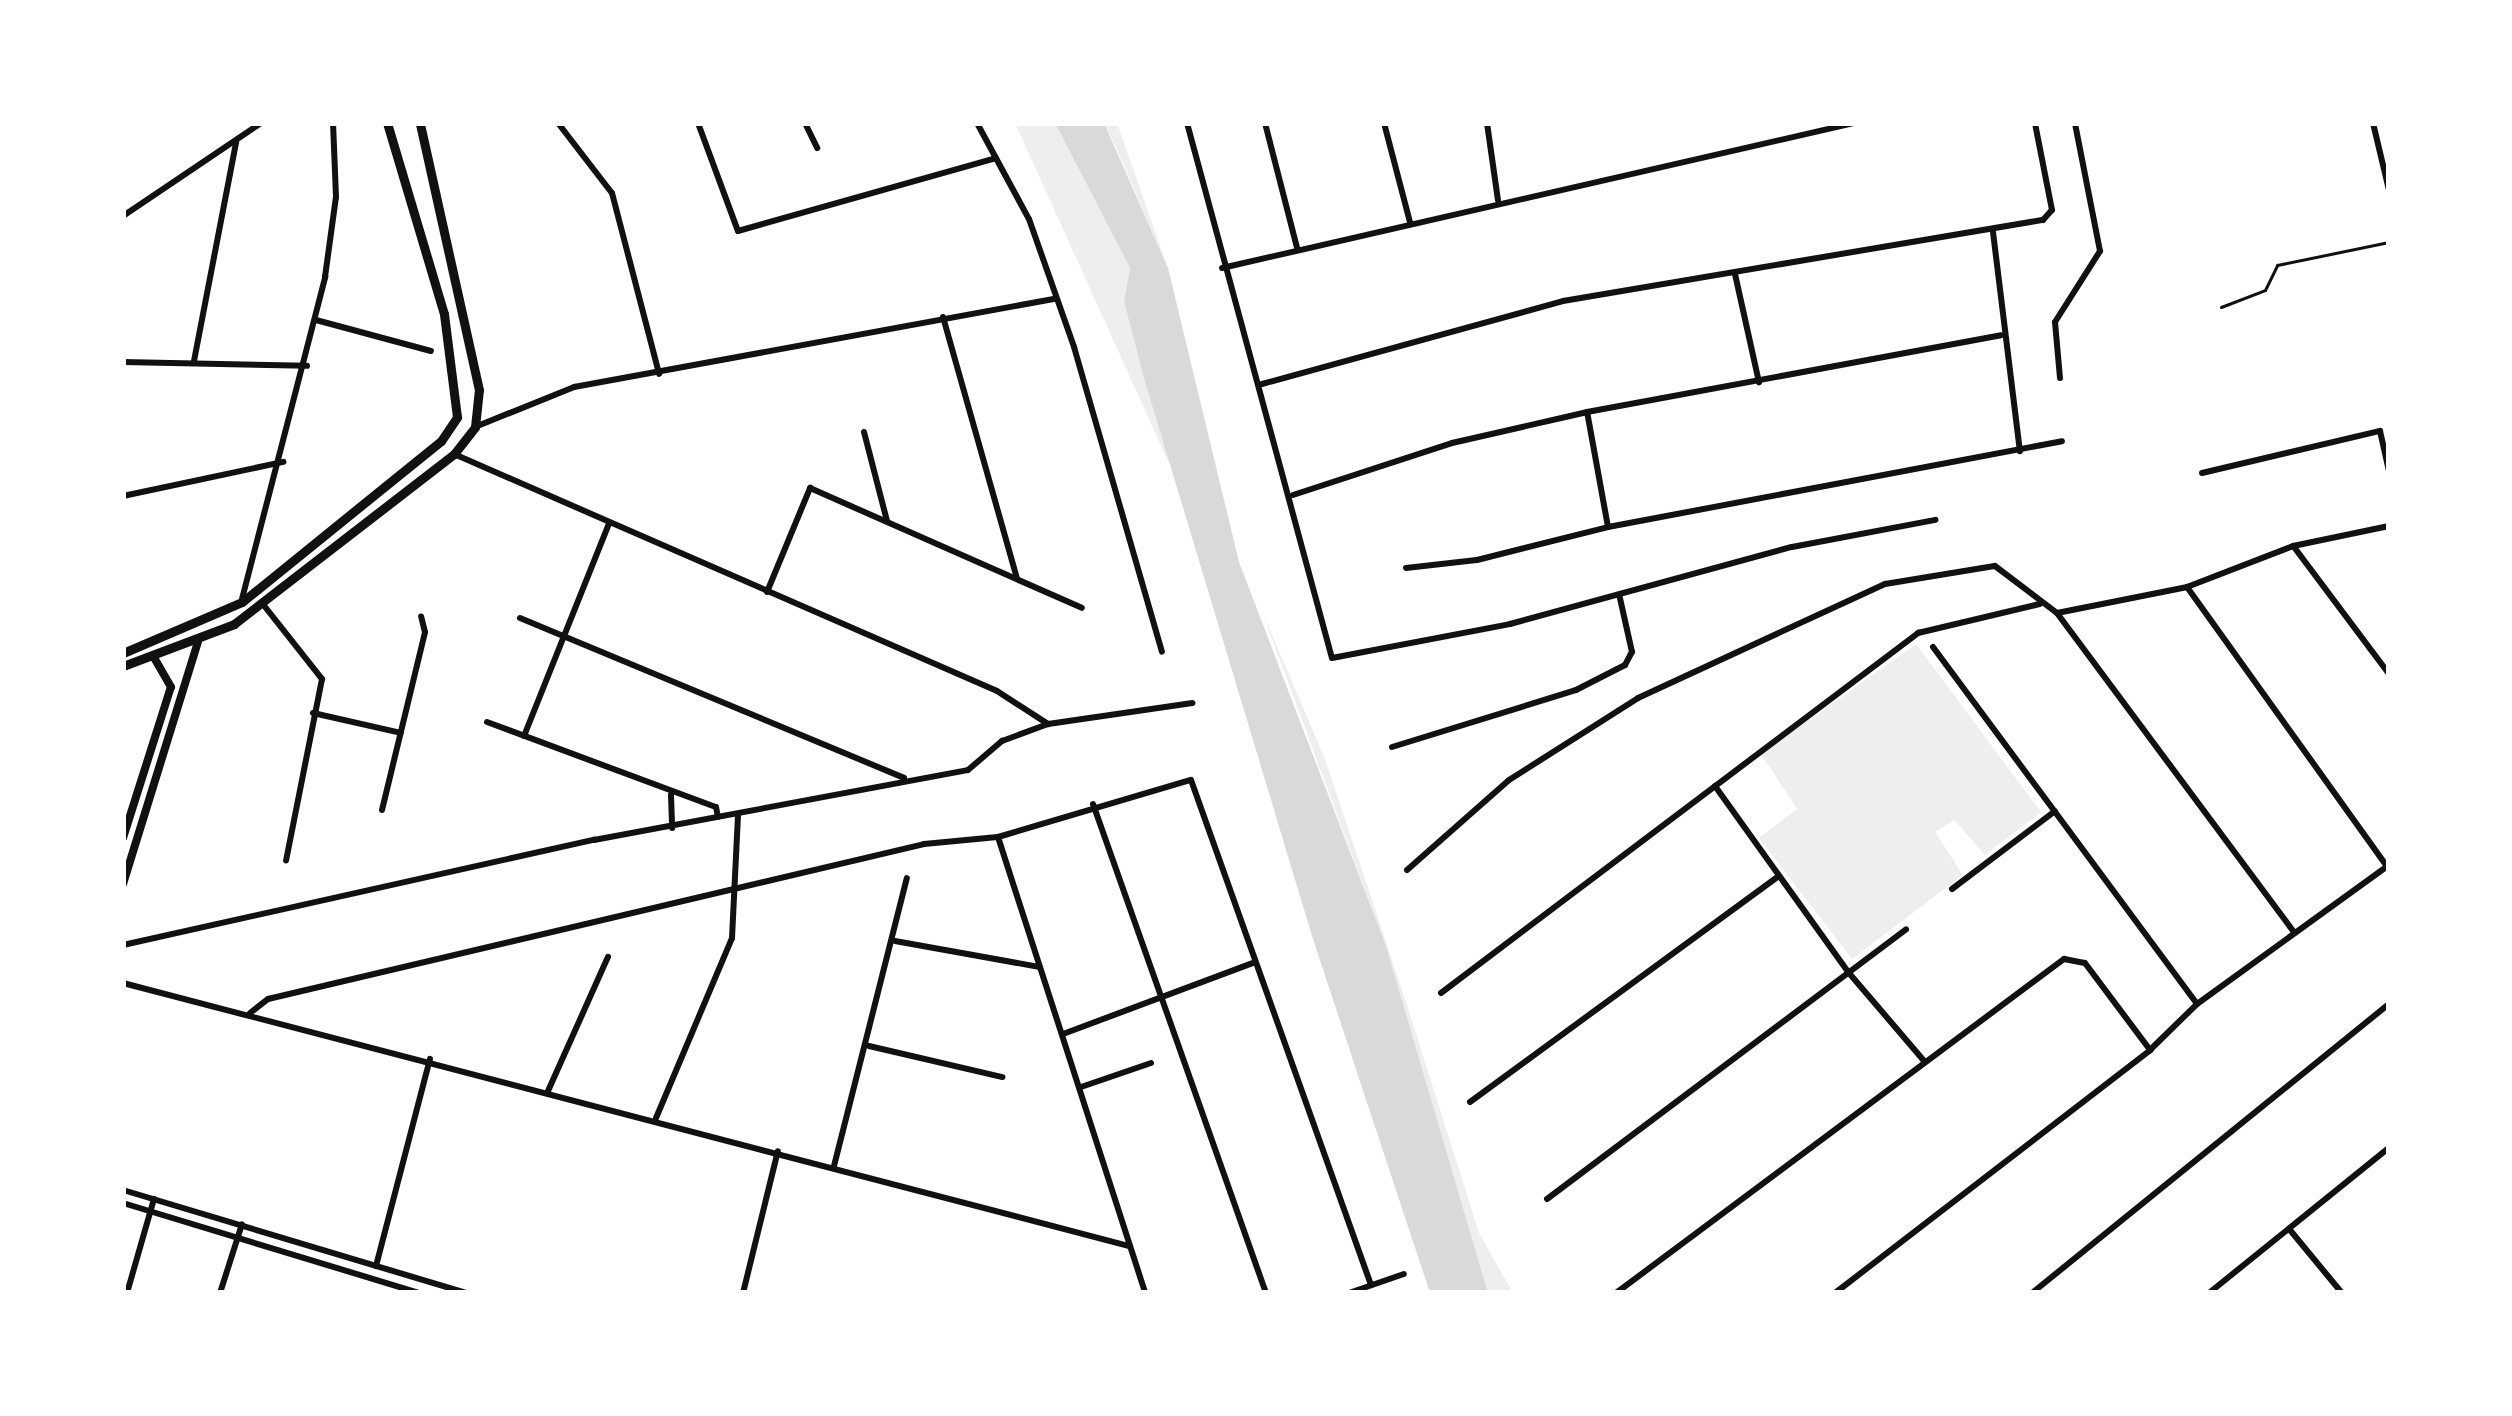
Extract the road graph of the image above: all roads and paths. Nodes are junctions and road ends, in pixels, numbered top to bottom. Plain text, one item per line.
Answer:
1 (261, 123) edge
2 (333, 123) edge
3 (387, 123) edge
4 (420, 123) edge
5 (558, 123) edge
6 (698, 123) edge
7 (806, 123) edge
8 (976, 123) edge
9 (1186, 123) edge
10 (1265, 123) edge
11 (1384, 123) edge
12 (1487, 123) edge
13 (1853, 123) edge
14 (2035, 123) edge
15 (2075, 123) edge
16 (1837, 124) edge
17 (2373, 126) edge
18 (2389, 127) edge
19 (236, 142) junction
20 (421, 148) junction
21 (817, 148) dead end
22 (397, 152) junction
23 (996, 158) junction
24 (2389, 190) edge
25 (1498, 200) junction
26 (123, 216) edge
27 (1410, 222) junction
28 (1994, 232) junction
29 (2389, 242) edge
30 (1297, 248) junction
31 (1222, 268) junction
32 (1735, 274) junction
33 (1055, 299) junction
34 (2221, 307) dead end
35 (943, 317) junction
36 (316, 320) junction
37 (2001, 334) junction
38 (431, 351) dead end
39 (194, 361) junction
40 (123, 362) edge
41 (307, 366) junction
42 (659, 374) junction
43 (2060, 378) dead end
44 (1759, 382) junction
45 (1262, 384) junction
46 (1587, 412) junction
47 (475, 427) junction
48 (864, 432) dead end
49 (2062, 441) dead end
50 (2020, 451) junction
51 (454, 454) junction
52 (283, 462) junction
53 (2389, 472) edge
54 (2202, 473) dead end
55 (1293, 495) junction
56 (123, 496) edge
57 (1935, 520) dead end
58 (887, 521) junction
59 (609, 524) junction
60 (2389, 526) edge
61 (1607, 527) junction
62 (2293, 546) junction
63 (1406, 568) dead end
64 (1017, 578) junction
65 (2187, 587) junction
66 (766, 592) junction
67 (1619, 594) junction
68 (242, 602) junction
69 (262, 603) junction
70 (2040, 604) junction
71 (1082, 608) dead end
72 (2057, 614) junction
73 (421, 616) dead end
74 (520, 618) dead end
75 (567, 637) junction
76 (198, 641) junction
77 (1934, 647) dead end
78 (1162, 652) dead end
79 (123, 653) edge
80 (154, 657) junction
81 (123, 666) edge
82 (2389, 674) edge
83 (1192, 703) dead end
84 (314, 713) junction
85 (487, 722) dead end
86 (1048, 724) junction
87 (401, 734) junction
88 (524, 736) junction
89 (1392, 747) dead end
90 (906, 779) junction
91 (1715, 786) junction
92 (671, 793) junction
93 (1093, 804) junction
94 (382, 810) dead end
95 (2055, 812) junction
96 (738, 816) junction
97 (718, 817) junction
98 (672, 827) junction
99 (998, 836) junction
100 (123, 838) edge
101 (286, 860) dead end
102 (2388, 865) edge
103 (1408, 870) dead end
104 (1777, 877) junction
105 (907, 878) dead end
106 (123, 884) edge
107 (736, 888) junction
108 (1952, 889) dead end
109 (1906, 929) dead end
110 (2293, 931) junction
111 (895, 940) junction
112 (123, 945) edge
113 (608, 957) dead end
114 (1253, 963) junction
115 (1040, 967) junction
116 (1849, 973) junction
117 (123, 983) edge
118 (1441, 993) dead end
119 (1166, 997) junction
120 (2197, 1004) junction
121 (2389, 1004) edge
122 (250, 1012) junction
123 (1063, 1034) junction
124 (869, 1046) junction
125 (2150, 1050) junction
126 (430, 1059) junction
127 (1925, 1062) junction
128 (1151, 1063) dead end
129 (1002, 1077) dead end
130 (1081, 1087) junction
131 (548, 1091) junction
132 (1470, 1102) dead end
133 (656, 1118) junction
134 (2389, 1148) edge
135 (778, 1151) junction
136 (834, 1166) junction
137 (123, 1190) edge
138 (1547, 1198) dead end
139 (154, 1199) junction
140 (123, 1203) edge
141 (151, 1212) junction
142 (242, 1224) junction
143 (2290, 1230) junction
144 (238, 1239) junction
145 (1129, 1246) junction
146 (376, 1266) junction
147 (1404, 1274) dead end
148 (1371, 1285) junction
149 (127, 1293) edge
150 (220, 1293) edge
151 (419, 1293) edge
152 (467, 1293) edge
153 (743, 1293) edge
154 (1145, 1293) edge
155 (1266, 1293) edge
156 (1349, 1293) edge
157 (1616, 1293) edge
158 (1835, 1293) edge
159 (2032, 1293) edge
160 (2209, 1293) edge
161 (2342, 1293) edge

1 - 19 street
2 - 36 street
3 - 22 main road
4 - 20 main road
5 - 42 street
6 - 23 street
7 - 21 street
8 - 23 street
9 - 31 street
10 - 30 street
11 - 27 street
12 - 25 street
13 - 16 street
14 - 28 street
15 - 43 street
16 - 25 street
17 - 18 street
17 - 24 street
19 - 26 street
19 - 39 street
20 - 22 main road
20 - 47 main road
22 - 68 main road
23 - 33 street
25 - 27 street
27 - 30 street
28 - 32 street
28 - 37 street
29 - 34 lane
30 - 31 street
31 - 45 street
32 - 44 street
32 - 45 street
33 - 35 street
33 - 78 street
35 - 42 street
35 - 64 street
36 - 38 street
36 - 41 street
37 - 44 street
37 - 50 street
39 - 40 street
39 - 41 street
41 - 52 street
42 - 47 street
44 - 46 street
45 - 55 street
46 - 55 street
46 - 61 street
47 - 51 main road
48 - 58 street
49 - 50 street
50 - 61 street
51 - 59 street
51 - 69 main road
52 - 56 street
52 - 68 street
53 - 54 street
55 - 67 street
57 - 67 street
58 - 64 street
58 - 66 street
59 - 66 street
59 - 75 street
60 - 62 street
61 - 63 street
62 - 65 street
62 - 82 street
64 - 71 street
65 - 72 street
65 - 102 street
66 - 86 street
67 - 89 street
68 - 79 main road
69 - 76 main road
69 - 84 street
70 - 72 street
70 - 91 street
70 - 103 street
72 - 110 street
73 - 87 street
74 - 75 street
75 - 88 street
75 - 90 street
76 - 80 main road
76 - 106 main road
77 - 95 street
80 - 81 main road
80 - 100 main road
83 - 86 street
84 - 87 street
84 - 101 street
85 - 88 street
86 - 90 street
87 - 94 street
88 - 92 street
90 - 96 street
91 - 104 street
91 - 118 street
92 - 97 street
92 - 98 street
93 - 99 street
93 - 114 street
93 - 119 street
95 - 108 street
95 - 120 street
96 - 97 street
96 - 107 street
97 - 98 street
98 - 112 street
99 - 107 street
99 - 115 street
102 - 110 street
104 - 116 street
104 - 132 street
105 - 111 street
107 - 122 street
107 - 133 street
109 - 116 street
110 - 120 street
111 - 115 street
111 - 124 street
113 - 131 street
114 - 119 street
114 - 148 street
115 - 123 street
116 - 127 street
116 - 138 street
117 - 122 street
119 - 123 street
119 - 155 street
120 - 125 street
121 - 159 street
122 - 126 street
123 - 130 street
124 - 129 street
124 - 136 street
125 - 127 street
125 - 158 street
126 - 131 street
126 - 146 street
127 - 157 street
128 - 130 street
130 - 145 street
131 - 133 street
133 - 135 street
134 - 143 street
135 - 136 street
135 - 153 street
136 - 145 street
137 - 139 street
139 - 141 street
139 - 142 street
140 - 141 street
141 - 144 street
141 - 149 street
142 - 144 street
142 - 146 street
143 - 160 street
143 - 161 street
144 - 150 street
144 - 151 street
145 - 154 street
146 - 152 street
147 - 148 street
148 - 156 street

